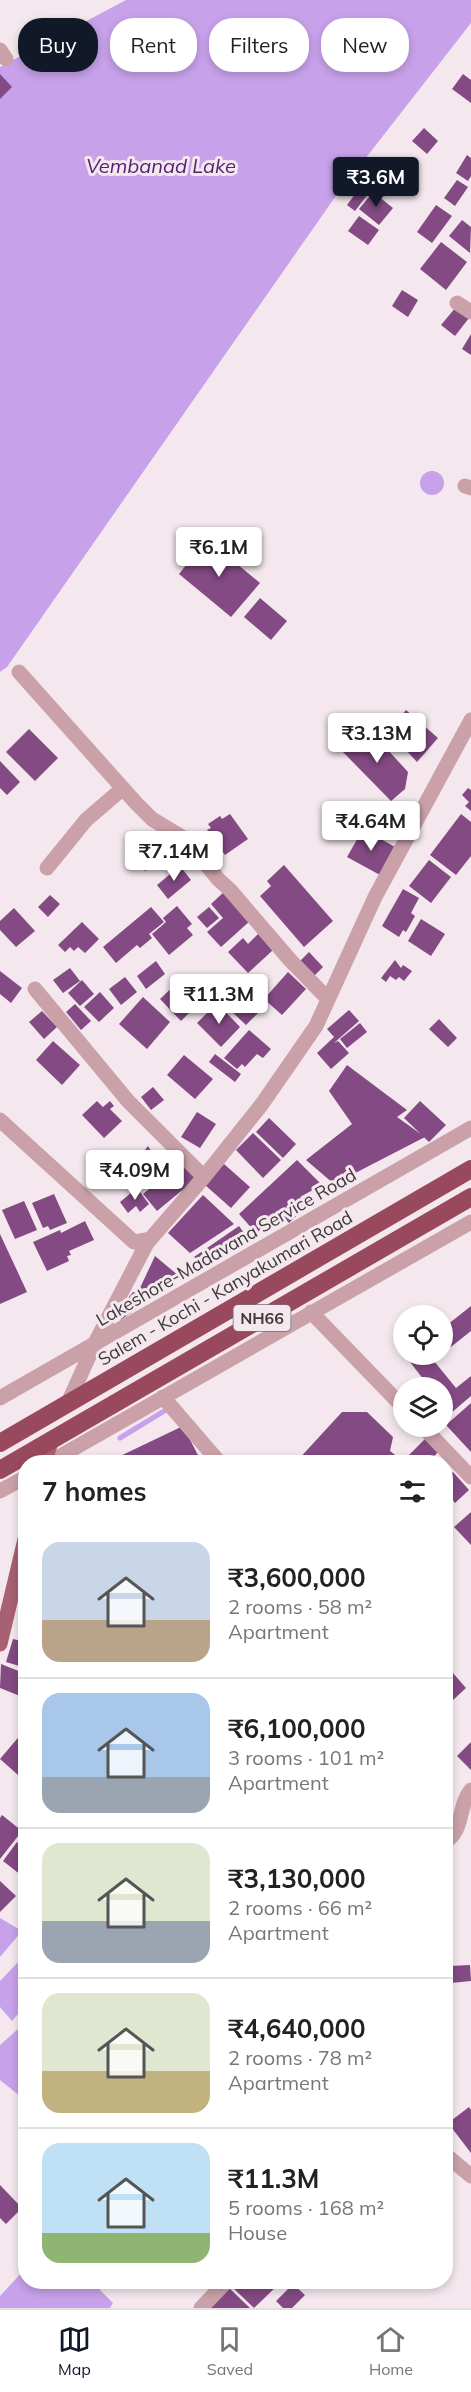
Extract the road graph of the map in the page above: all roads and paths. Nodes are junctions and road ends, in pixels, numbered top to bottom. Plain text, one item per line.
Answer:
1 (457, 303) dead end
2 (471, 312) edge
3 (19, 672) dead end
4 (471, 720) edge
5 (465, 747) edge
6 (122, 789) junction
7 (47, 868) dead end
8 (35, 989) dead end
9 (328, 999) junction
10 (0, 1120) edge
11 (471, 1128) edge
12 (471, 1169) edge
13 (204, 1177) junction
14 (471, 1197) edge
15 (471, 1222) edge
16 (150, 1239) junction
17 (311, 1312) junction
18 (94, 1345) junction
19 (163, 1397) junction
20 (393, 1397) edge
21 (0, 1398) edge
22 (68, 1404) junction
23 (433, 1437) edge
24 (52, 1440) junction
25 (0, 1443) edge
26 (26, 1455) edge
27 (47, 1455) edge
28 (62, 1455) edge
29 (213, 1455) edge
30 (450, 1455) edge
31 (453, 1458) edge
32 (18, 1460) edge
33 (0, 1470) edge
34 (471, 1477) edge
35 (18, 1481) edge
36 (0, 1491) edge
37 (18, 1569) edge
38 (0, 1644) edge
39 (471, 1790) edge
40 (453, 1834) edge
41 (453, 2161) edge
42 (471, 2176) edge
43 (219, 2289) edge
44 (201, 2308) edge

1 - 2 street
3 - 6 street
4 - 5 street
5 - 9 street
6 - 7 street
6 - 9 street
8 - 13 street
9 - 13 street
10 - 16 street
11 - 18 street, Lakeshore-Madavana Service Road
12 - 22 highway, Salem - Kochi - Kanyakumari Road / NH66
13 - 16 street
14 - 24 highway, NH66
15 - 17 street
16 - 18 street
17 - 19 street
17 - 20 street
18 - 21 street, Lakeshore-Madavana Service Road
18 - 22 street
19 - 28 street
19 - 29 street
22 - 24 highway
22 - 25 highway, Salem - Kochi - Kanyakumari Road / NH66
23 - 30 street
24 - 26 highway, NH66
24 - 27 main road
31 - 34 street
32 - 33 highway, NH66
35 - 36 street
37 - 38 main road
39 - 40 street
41 - 42 street
43 - 44 street

